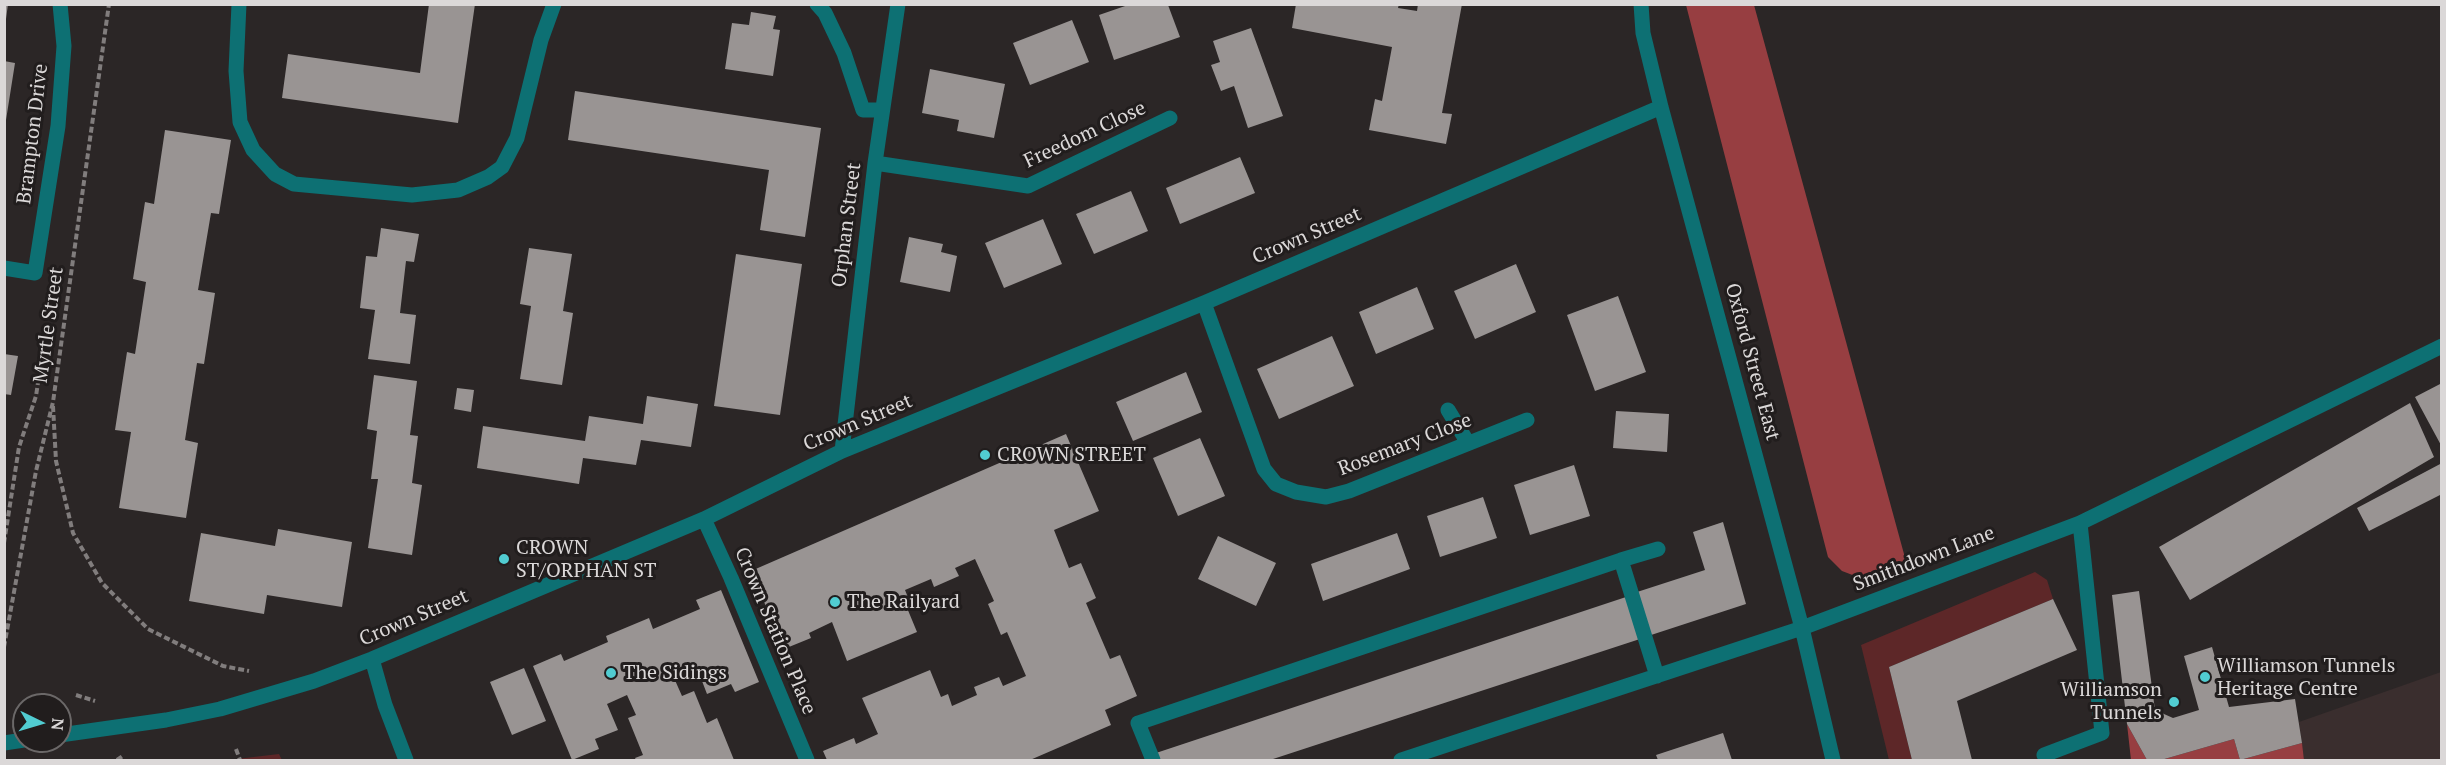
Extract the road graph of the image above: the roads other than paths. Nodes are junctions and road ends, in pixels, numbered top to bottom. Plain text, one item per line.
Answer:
1 (60, 4) edge
2 (239, 4) edge
3 (554, 4) edge
4 (817, 4) edge
5 (898, 4) edge
6 (1641, 4) edge
7 (1661, 108) junction
8 (882, 110) junction
9 (1170, 118) dead end
10 (875, 163) junction
11 (4, 268) edge
12 (1204, 303) junction
13 (2442, 346) edge
14 (1448, 410) dead end
15 (1527, 420) dead end
16 (1468, 443) junction
17 (842, 451) junction
18 (704, 519) junction
19 (2080, 523) junction
20 (1658, 549) dead end
21 (1622, 560) junction
22 (1803, 628) junction
23 (372, 659) junction
24 (1657, 676) junction
25 (72, 733) edge
26 (2044, 755) dead end
27 (406, 760) edge
28 (807, 760) edge
29 (1153, 760) edge
30 (1401, 760) edge
31 (1833, 760) edge

1 - 11 street, Brampton Drive
2 - 3 street
4 - 8 street
5 - 8 street, Orphan Street
6 - 7 street, Oxford Street East
7 - 12 street, Crown Street
7 - 22 street, Oxford Street East
8 - 10 street, Orphan Street
9 - 10 street, Freedom Close
10 - 17 street, Orphan Street
12 - 16 street, Rosemary Close
12 - 17 street, Crown Street
13 - 19 street, Smithdown Lane
14 - 16 street
15 - 16 street, Rosemary Close
17 - 18 street, Crown Street
18 - 23 street, Crown Street
18 - 28 street, Crown Station Place
19 - 22 street, Smithdown Lane
19 - 26 street
20 - 21 street
21 - 24 street
21 - 29 street
22 - 24 street, Smithdown Lane
22 - 31 street, Oxford Street East
23 - 25 street, Crown Street
23 - 27 street
24 - 30 street, Smithdown Lane

